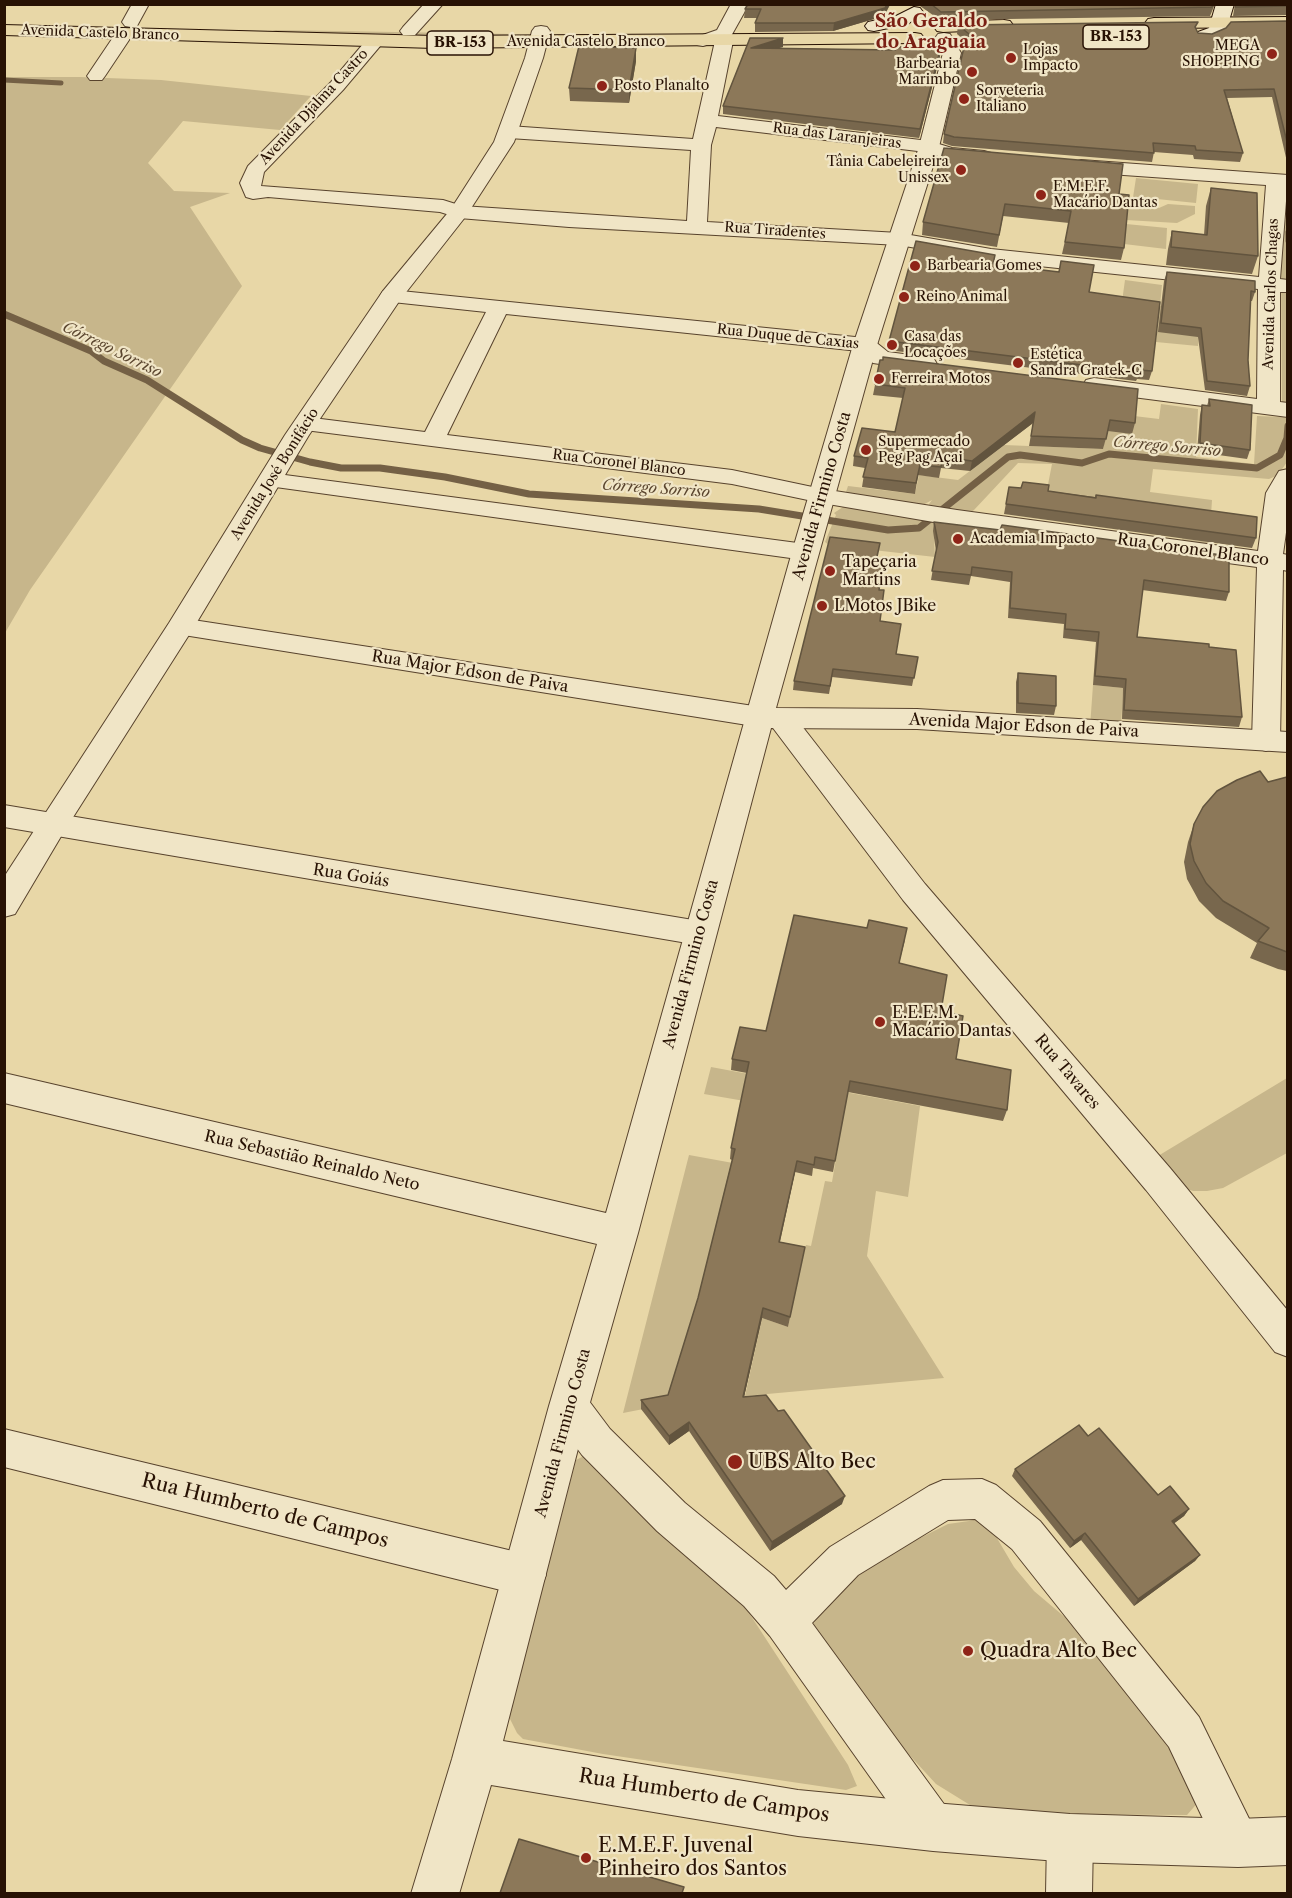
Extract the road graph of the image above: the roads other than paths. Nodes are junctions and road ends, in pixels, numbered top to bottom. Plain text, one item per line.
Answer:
1 (141, 4) edge
2 (435, 4) edge
3 (740, 4) edge
4 (1222, 13) edge
5 (4, 18) edge
6 (915, 20) edge
7 (1287, 22) edge
8 (128, 28) junction
9 (4, 30) edge
10 (409, 31) junction
11 (235, 32) junction
12 (1017, 32) edge
13 (944, 33) junction
14 (725, 35) junction
15 (1287, 35) edge
16 (1204, 36) junction
17 (539, 37) junction
18 (375, 41) junction
19 (96, 76) dead end
20 (708, 120) junction
21 (509, 132) junction
22 (701, 146) junction
23 (929, 147) junction
24 (1006, 159) edge
25 (1058, 164) edge
26 (1282, 180) edge
27 (268, 190) joint
28 (459, 212) junction
29 (697, 226) junction
30 (899, 239) junction
31 (1279, 285) edge
32 (391, 296) junction
33 (499, 307) junction
34 (865, 345) junction
35 (947, 366) edge
36 (1078, 383) edge
37 (1279, 409) edge
38 (301, 430) junction
39 (433, 440) junction
40 (275, 473) junction
41 (1287, 476) edge
42 (814, 522) junction
43 (1279, 562) edge
44 (180, 627) junction
45 (770, 718) junction
46 (1277, 741) edge
47 (4, 816) edge
48 (52, 825) junction
49 (4, 905) edge
50 (699, 933) junction
51 (4, 1089) edge
52 (619, 1233) junction
53 (1287, 1340) edge
54 (569, 1406) junction
55 (4, 1448) edge
56 (525, 1575) junction
57 (785, 1621) junction
58 (475, 1759) junction
59 (933, 1827) junction
60 (1070, 1838) junction
61 (1287, 1841) edge
62 (1238, 1843) junction
63 (435, 1893) edge
64 (1069, 1893) edge

1 - 8 street
2 - 10 street
3 - 14 street
4 - 7 main road, BR-153
4 - 16 street
4 - 16 main road, BR-153
5 - 8 main road, Avenida Castelo Branco / BR-153
6 - 13 main road, Avenida Castelo Branco / BR-153
6 - 14 main road, Avenida Castelo Branco / BR-153
6 - 14 main road, Avenida Castelo Branco / BR-153
8 - 9 main road, Avenida Castelo Branco / BR-153
8 - 11 main road, Avenida Castelo Branco / BR-153
8 - 19 street
10 - 11 main road, Avenida Castelo Branco / BR-153
10 - 17 main road, Avenida Castelo Branco / BR-153
11 - 18 main road, Avenida Castelo Branco / BR-153
12 - 13 main road, Avenida Castelo Branco / BR-153
13 - 23 street, Avenida Firmino Costa
14 - 17 main road, Avenida Castelo Branco / BR-153
14 - 17 main road, Avenida Castelo Branco / BR-153
14 - 20 street
15 - 16 main road, BR-153
17 - 18 main road, Avenida Castelo Branco / BR-153
17 - 21 street, Avenida José Bonifácio
18 - 27 street, Avenida Djalma Castro
20 - 22 street
20 - 23 street, Rua das Laranjeiras
21 - 22 street
21 - 28 street, Avenida José Bonifácio
22 - 29 street
23 - 24 street, Rua das Laranjeiras
23 - 30 street, Avenida Firmino Costa
25 - 26 street
26 - 31 street, Avenida Carlos Chagas
27 - 28 street, Rua Tiradentes
28 - 29 street, Rua Tiradentes
28 - 32 street, Avenida José Bonifácio
29 - 30 street, Rua Tiradentes
30 - 31 street, Rua Tiradentes
30 - 34 street, Avenida Firmino Costa
31 - 37 street, Avenida Carlos Chagas
32 - 33 street, Rua Duque de Caxias
32 - 38 street, Avenida José Bonifácio
33 - 34 street, Rua Duque de Caxias
33 - 39 street
34 - 35 street, Rua Duque de Caxias
34 - 42 street, Avenida Firmino Costa
36 - 37 street
38 - 39 street, Rua Coronel Blanco
38 - 40 street, Avenida José Bonifácio
39 - 42 street, Rua Coronel Blanco
40 - 42 street, Rua Coronel Blanco
40 - 44 street, Avenida José Bonifácio
41 - 43 street
42 - 43 street, Rua Coronel Blanco
42 - 45 street, Avenida Firmino Costa
43 - 46 street
44 - 45 street, Rua Major Edson de Paiva
44 - 48 street, Avenida José Bonifácio
45 - 46 street, Avenida Major Edson de Paiva
45 - 50 street, Avenida Firmino Costa
45 - 53 street, Rua Tavares
47 - 48 street, Rua Goiás
48 - 49 street, Avenida José Bonifácio
48 - 50 street, Rua Goiás
50 - 52 street, Avenida Firmino Costa
51 - 52 street, Rua Sebastião Reinaldo Neto
52 - 54 street, Avenida Firmino Costa
54 - 56 street, Avenida Firmino Costa
54 - 57 street
55 - 56 street, Rua Humberto de Campos
56 - 58 street, Avenida Firmino Costa
57 - 59 street
57 - 62 street
58 - 59 street, Rua Humberto de Campos
58 - 63 street, Avenida Firmino Costa
59 - 60 street, Rua Humberto de Campos
60 - 62 street, Rua Humberto de Campos
60 - 64 street
61 - 62 street, Rua Humberto de Campos

